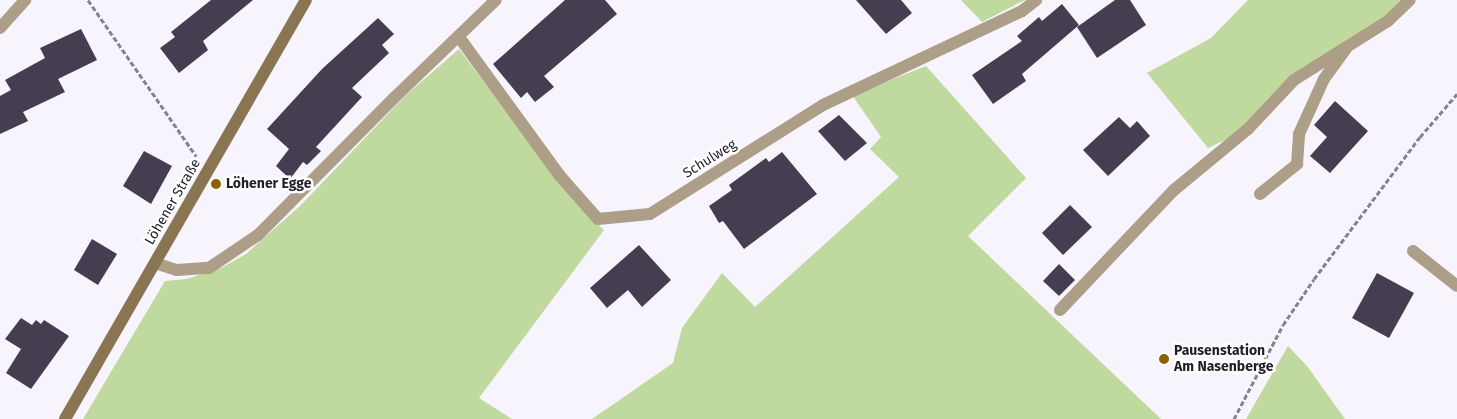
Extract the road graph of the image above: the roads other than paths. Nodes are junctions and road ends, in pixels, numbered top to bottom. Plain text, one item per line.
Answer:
1 (25, 0) edge
2 (306, 0) edge
3 (496, 0) edge
4 (1036, 0) edge
5 (1410, 0) edge
6 (0, 28) edge
7 (459, 37) junction
8 (1351, 42) junction
9 (1260, 194) dead end
10 (1413, 251) dead end
11 (156, 263) junction
12 (1457, 286) edge
13 (1060, 310) dead end
14 (65, 419) edge

1 - 6 street
2 - 11 street, Löhener Straße
3 - 7 street
4 - 7 street, Schulweg
5 - 8 street
7 - 11 street
8 - 9 street
8 - 13 street
10 - 12 street
11 - 14 street, Löhener Straße

